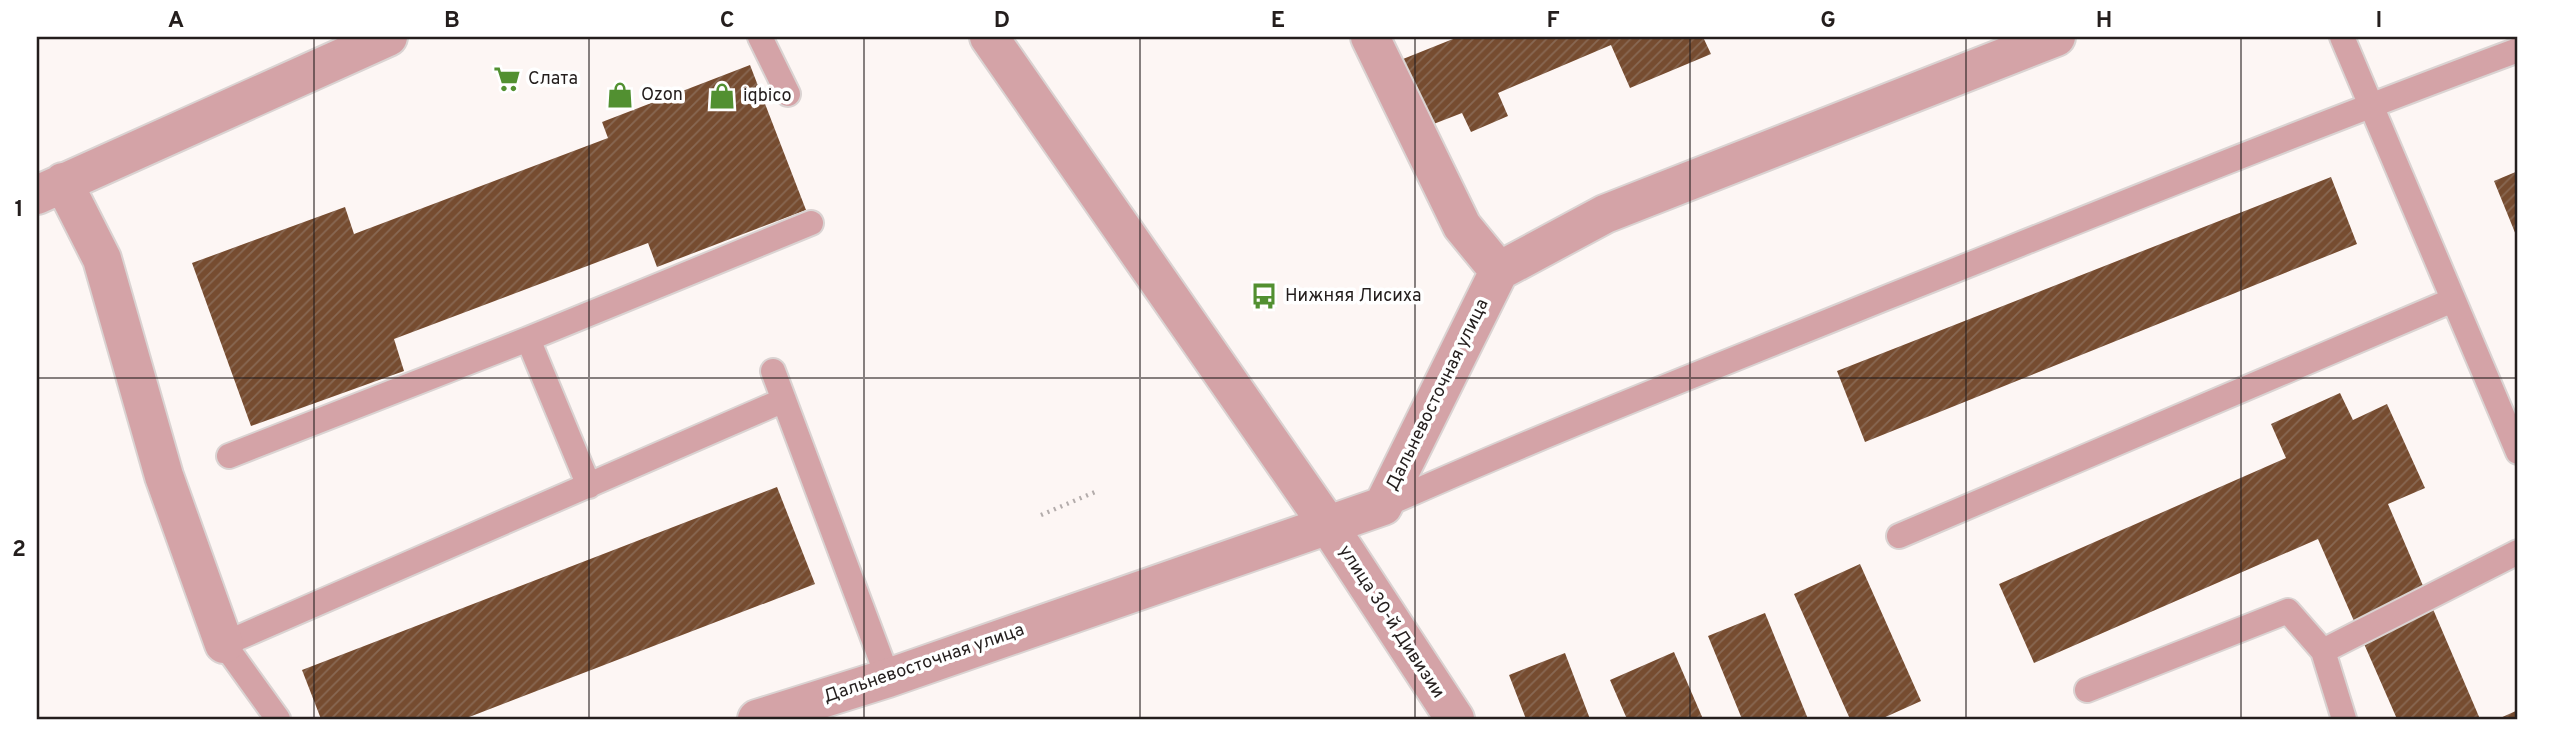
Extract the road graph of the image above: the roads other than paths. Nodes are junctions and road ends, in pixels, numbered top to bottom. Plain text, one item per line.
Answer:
1 (388, 37) edge
2 (760, 37) edge
3 (989, 37) edge
4 (1370, 37) edge
5 (2056, 37) edge
6 (2342, 37) edge
7 (2518, 50) edge
8 (788, 94) dead end
9 (2370, 104) junction
10 (50, 189) edge
11 (811, 223) dead end
12 (1499, 271) junction
13 (2453, 300) junction
14 (528, 339) junction
15 (774, 372) dead end
16 (785, 400) junction
17 (2518, 452) edge
18 (229, 456) dead end
19 (589, 486) junction
20 (1383, 506) junction
21 (1328, 525) junction
22 (1899, 536) dead end
23 (2518, 552) edge
24 (224, 644) junction
25 (2323, 651) junction
26 (888, 678) junction
27 (2087, 690) dead end
28 (278, 719) edge
29 (757, 719) edge
30 (1455, 719) edge
31 (2344, 719) edge

1 - 10 street
2 - 8 lane
3 - 21 street, улица 30-й Дивизии
4 - 12 street
5 - 12 street
6 - 9 lane
7 - 9 lane
9 - 13 lane
9 - 20 lane
10 - 24 street
11 - 14 lane
12 - 20 street, Дальневосточная улица
13 - 17 lane
13 - 22 lane
14 - 18 lane
14 - 19 lane
15 - 16 lane
16 - 19 lane
16 - 26 lane
19 - 24 lane
20 - 21 street, Дальневосточная улица
21 - 26 street, Дальневосточная улица
21 - 30 street, улица 30-й Дивизии
23 - 25 lane
24 - 28 lane
25 - 27 lane
25 - 31 lane
26 - 29 street, Дальневосточная улица

